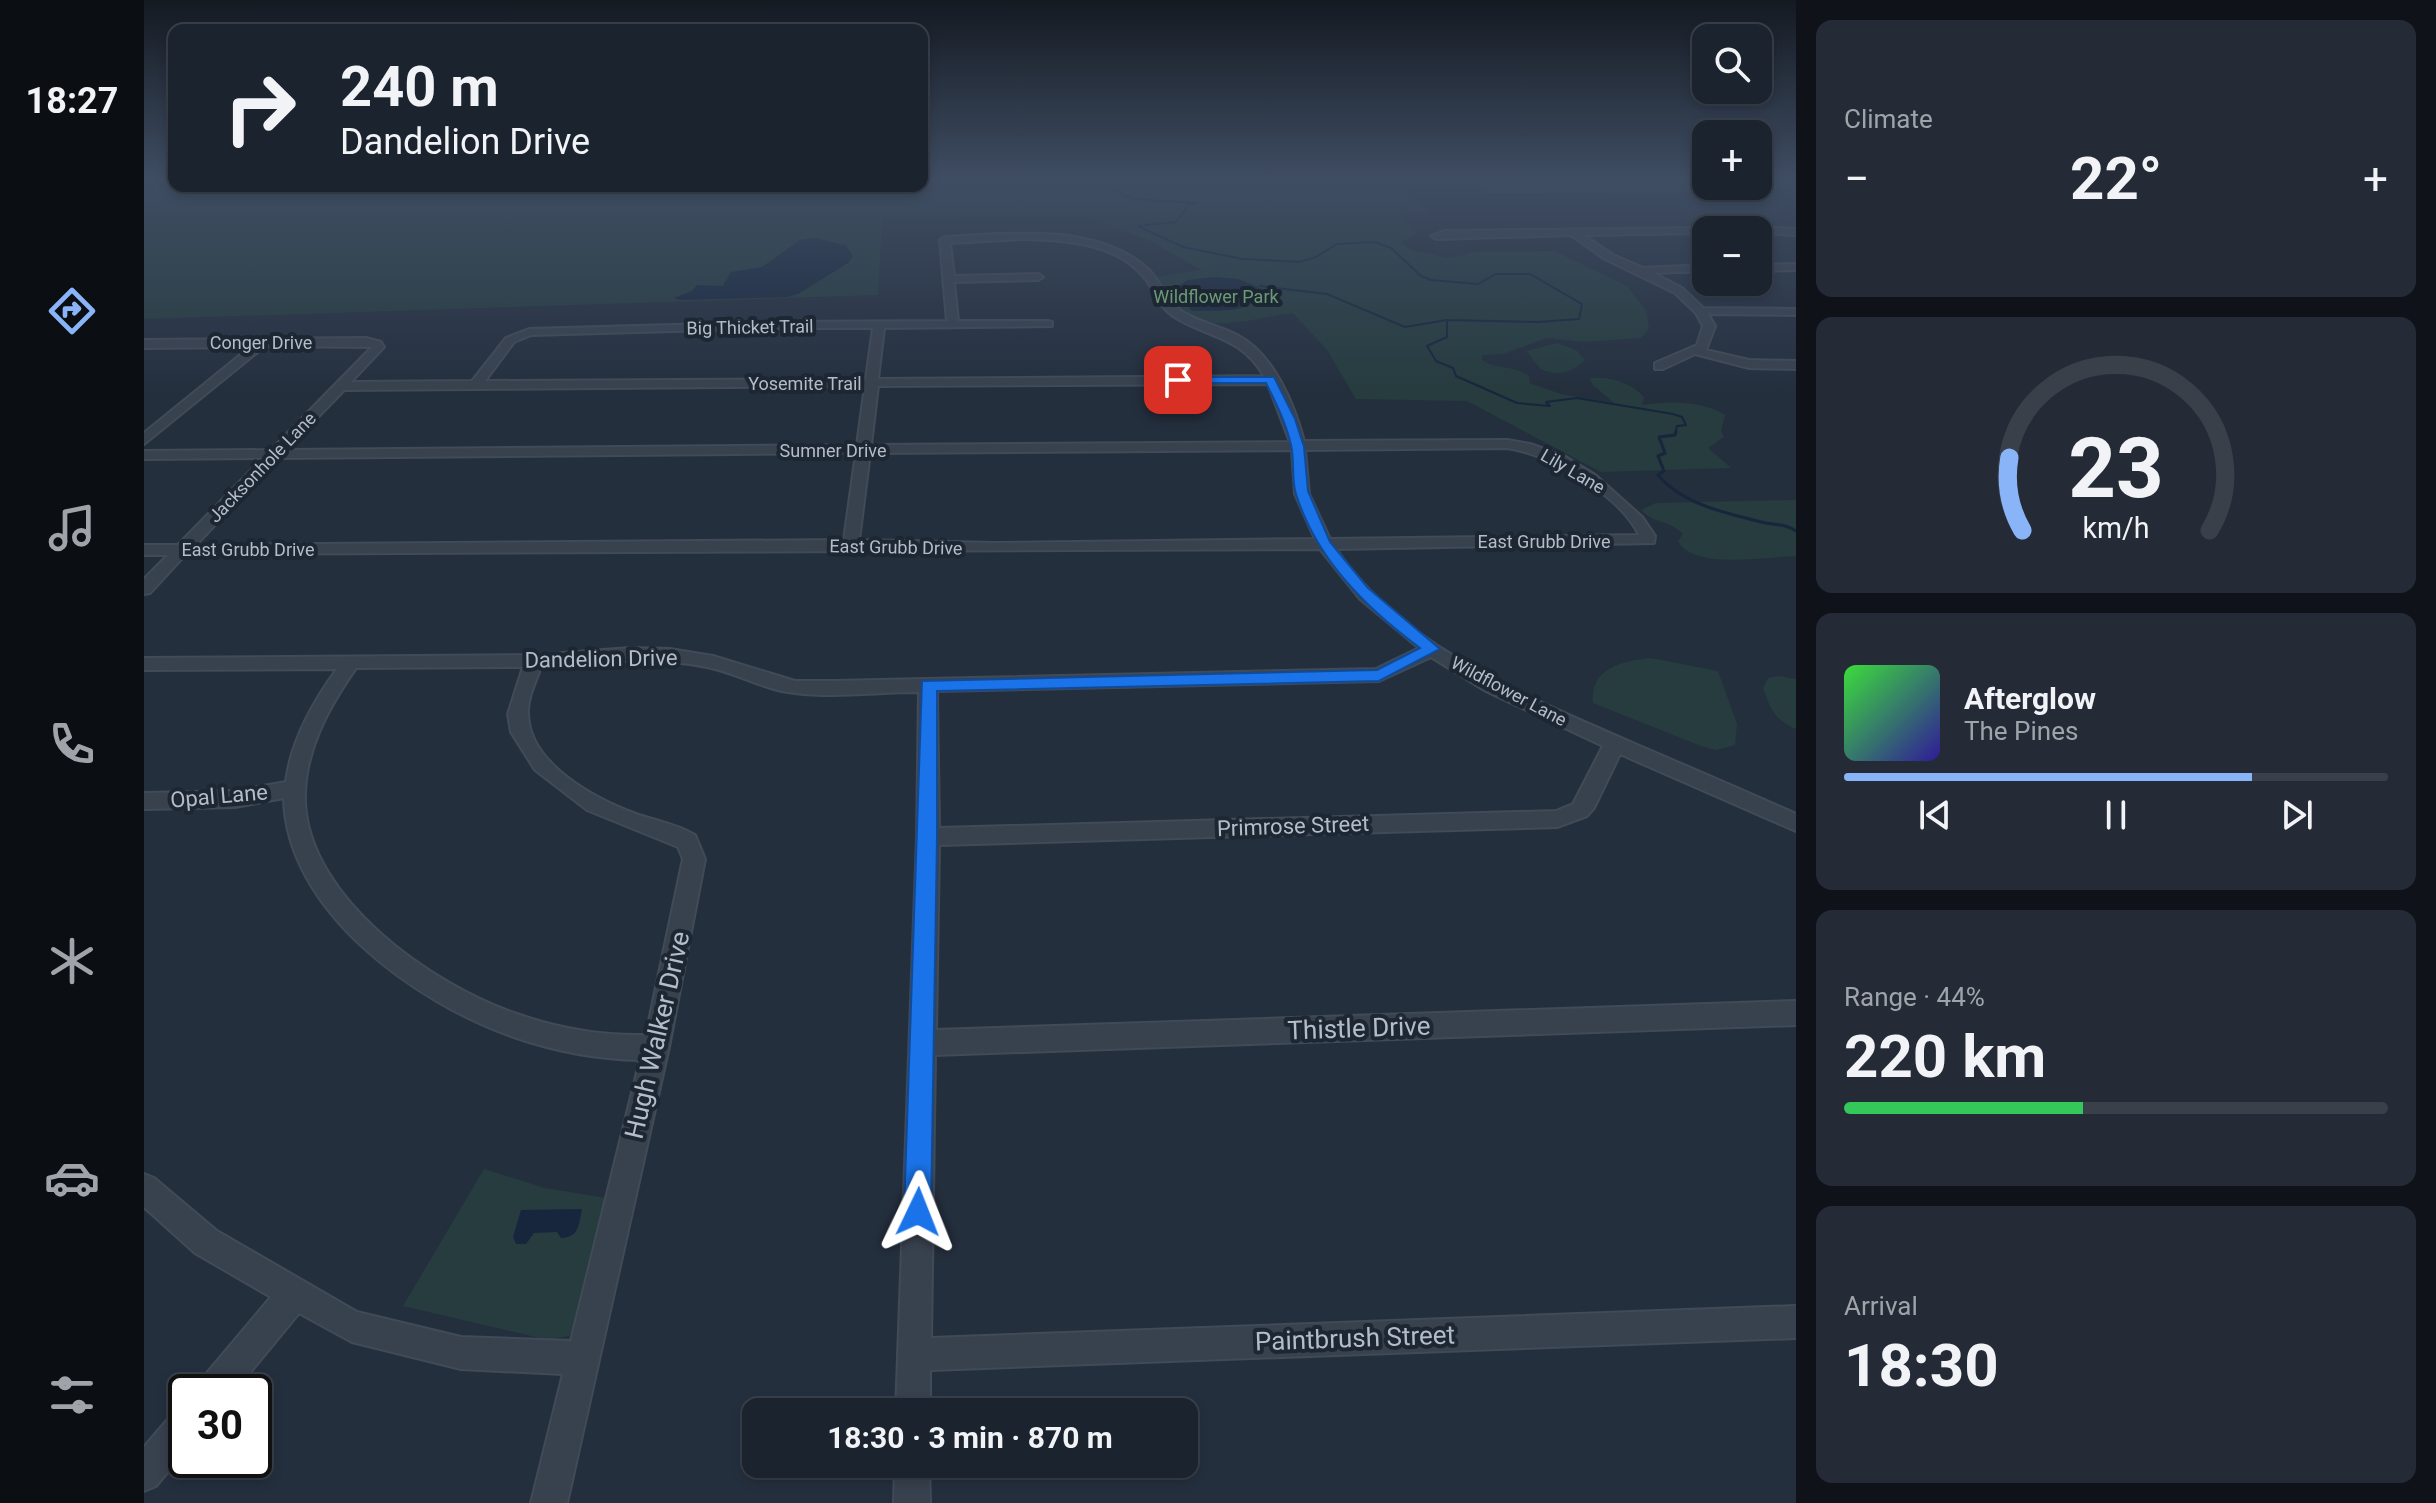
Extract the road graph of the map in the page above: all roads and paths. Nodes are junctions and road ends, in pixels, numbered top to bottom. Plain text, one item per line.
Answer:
1 (946, 249) edge
2 (1110, 249) edge
3 (1598, 249) edge
4 (1796, 267) edge
5 (1772, 268) edge
6 (1692, 269) edge
7 (1643, 271) junction
8 (1038, 277) dead end
9 (950, 279) junction
10 (1702, 311) junction
11 (1796, 312) edge
12 (1048, 324) dead end
13 (953, 325) junction
14 (879, 326) junction
15 (263, 342) junction
16 (144, 344) edge
17 (377, 344) joint
18 (1696, 351) junction
19 (1796, 365) edge
20 (1659, 366) dead end
21 (1270, 380) junction
22 (872, 382) junction
23 (476, 385) junction
24 (340, 386) junction
25 (144, 440) edge
26 (1522, 445) joint
27 (1298, 447) junction
28 (863, 449) junction
29 (144, 455) edge
30 (275, 455) junction
31 (1648, 540) joint
32 (1323, 543) junction
33 (851, 545) junction
34 (144, 550) edge
35 (183, 550) junction
36 (144, 589) edge
37 (1432, 649) junction
38 (534, 661) junction
39 (350, 663) junction
40 (144, 664) edge
41 (928, 685) junction
42 (1615, 743) junction
43 (295, 788) junction
44 (144, 801) edge
45 (1796, 823) edge
46 (928, 837) junction
47 (1796, 1013) edge
48 (923, 1043) junction
49 (656, 1047) junction
50 (144, 1188) edge
51 (294, 1294) junction
52 (1796, 1322) edge
53 (913, 1355) junction
54 (582, 1357) junction
55 (228, 1374) edge
56 (913, 1398) edge
57 (168, 1445) edge
58 (144, 1474) edge
59 (912, 1478) edge
60 (549, 1503) edge
61 (912, 1503) edge

1 - 9 street, Wildflower Lane
2 - 21 street, Wildflower Lane
3 - 7 street
4 - 5 street
6 - 7 street
7 - 10 street
8 - 9 street
9 - 13 street
10 - 11 street
10 - 18 street
12 - 13 street, Big Thicket Trail
13 - 14 street, Big Thicket Trail
14 - 22 street
14 - 23 street, Big Thicket Trail
15 - 16 street, Conger Drive
15 - 17 street, Conger Drive
15 - 25 street
17 - 24 street, Jacksonhole Lane
18 - 19 street
18 - 20 street
21 - 22 street, Yosemite Trail
21 - 27 street, Wildflower Lane
22 - 23 street, Yosemite Trail
22 - 28 street
23 - 24 street, Yosemite Trail
24 - 30 street, Jacksonhole Lane
26 - 27 street, Sumner Drive
26 - 31 street, Lily Lane
27 - 28 street, Sumner Drive
27 - 32 street, Wildflower Lane
28 - 30 street, Sumner Drive
28 - 33 street
29 - 30 street, Sumner Drive
30 - 35 street, Jacksonhole Lane
31 - 32 street, East Grubb Drive
32 - 33 street, East Grubb Drive
32 - 37 street, Wildflower Lane
33 - 35 street, East Grubb Drive
34 - 35 street, East Grubb Drive
35 - 36 street, Jacksonhole Lane
37 - 41 street, Dandelion Drive
37 - 42 street, Wildflower Lane
38 - 39 street, Dandelion Drive
38 - 41 street, Dandelion Drive
38 - 49 street, Hugh Walker Drive
39 - 40 street, Dandelion Drive
39 - 43 street
41 - 46 street
42 - 45 street, Wildflower Lane
42 - 46 street, Primrose Street
43 - 44 street, Opal Lane
43 - 49 street
46 - 48 street
47 - 48 street, Thistle Drive
48 - 53 street
49 - 54 street, Hugh Walker Drive
50 - 51 street
51 - 54 street
51 - 55 street
52 - 53 street, Paintbrush Street
53 - 56 street
54 - 60 street, Hugh Walker Drive
57 - 58 street
59 - 61 street

